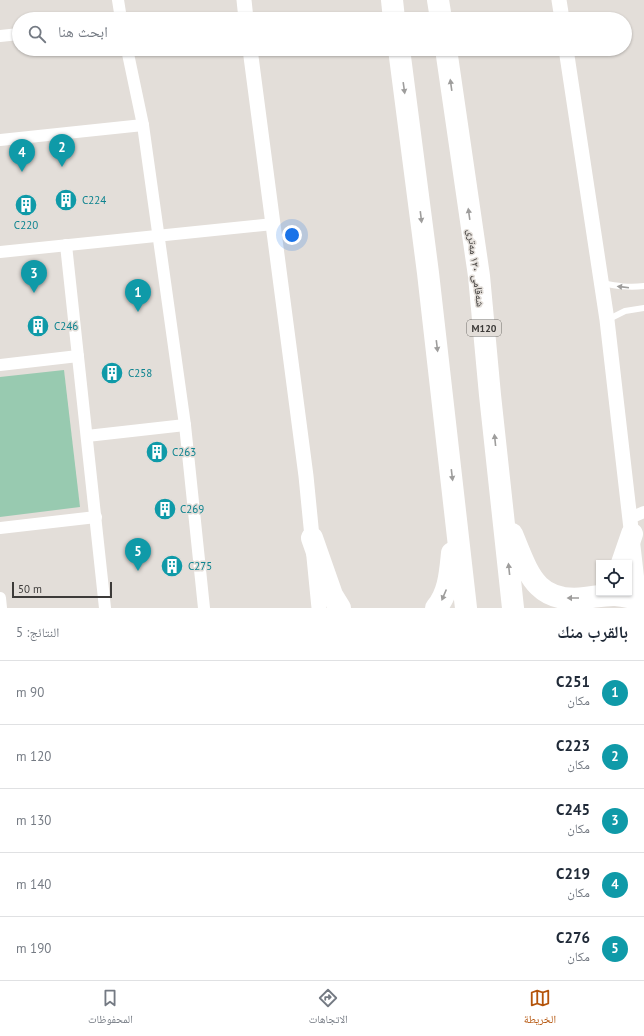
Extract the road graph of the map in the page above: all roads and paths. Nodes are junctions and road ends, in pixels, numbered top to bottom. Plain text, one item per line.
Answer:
1 (118, 0) edge
2 (244, 0) edge
3 (392, 0) edge
4 (438, 0) edge
5 (559, 0) edge
6 (120, 12) edge
7 (245, 12) edge
8 (393, 12) edge
9 (440, 12) edge
10 (561, 12) edge
11 (12, 35) edge
12 (0, 36) edge
13 (128, 56) edge
14 (251, 56) edge
15 (400, 56) edge
16 (447, 56) edge
17 (567, 56) edge
18 (143, 125) junction
19 (0, 140) edge
20 (273, 224) junction
21 (159, 236) junction
22 (66, 245) junction
23 (0, 252) edge
24 (602, 282) junction
25 (644, 286) edge
26 (644, 308) edge
27 (607, 320) junction
28 (78, 356) junction
29 (0, 365) edge
30 (185, 425) junction
31 (87, 436) junction
32 (644, 512) edge
33 (503, 514) junction
34 (456, 516) junction
35 (96, 517) junction
36 (631, 526) junction
37 (0, 528) edge
38 (312, 538) junction
39 (623, 560) edge
40 (596, 594) edge
41 (622, 596) edge
42 (0, 598) edge
43 (635, 604) edge
44 (1, 608) edge
45 (105, 608) edge
46 (204, 608) edge
47 (319, 608) edge
48 (340, 608) edge
49 (436, 608) edge
50 (466, 608) edge
51 (513, 608) edge

1 - 6 street
2 - 7 street
3 - 8 highway
4 - 9 highway
5 - 10 street
11 - 12 street
13 - 18 street
14 - 20 street
15 -> 34 highway
33 -> 16 highway, شەقامی ١٢٠ مەتری / M120
17 - 24 street
18 - 19 street
18 - 21 street
20 - 21 street
20 - 38 street
21 - 22 street
21 - 30 street
22 - 23 street
22 - 28 street
25 -> 24 lane
24 - 27 street
26 - 27 lane
27 - 36 street
28 - 29 street
28 - 31 street
30 - 31 street
30 - 46 street
31 - 35 street
32 - 36 street
40 -> 33 highway
51 -> 33 highway, شەقامی ١٢٠ مەتری / M120
34 -> 49 highway
34 - 50 highway
35 - 37 street
35 - 45 street
36 - 39 highway
36 - 43 street
38 - 47 street
38 - 48 highway
41 - 43 highway
42 - 44 street

